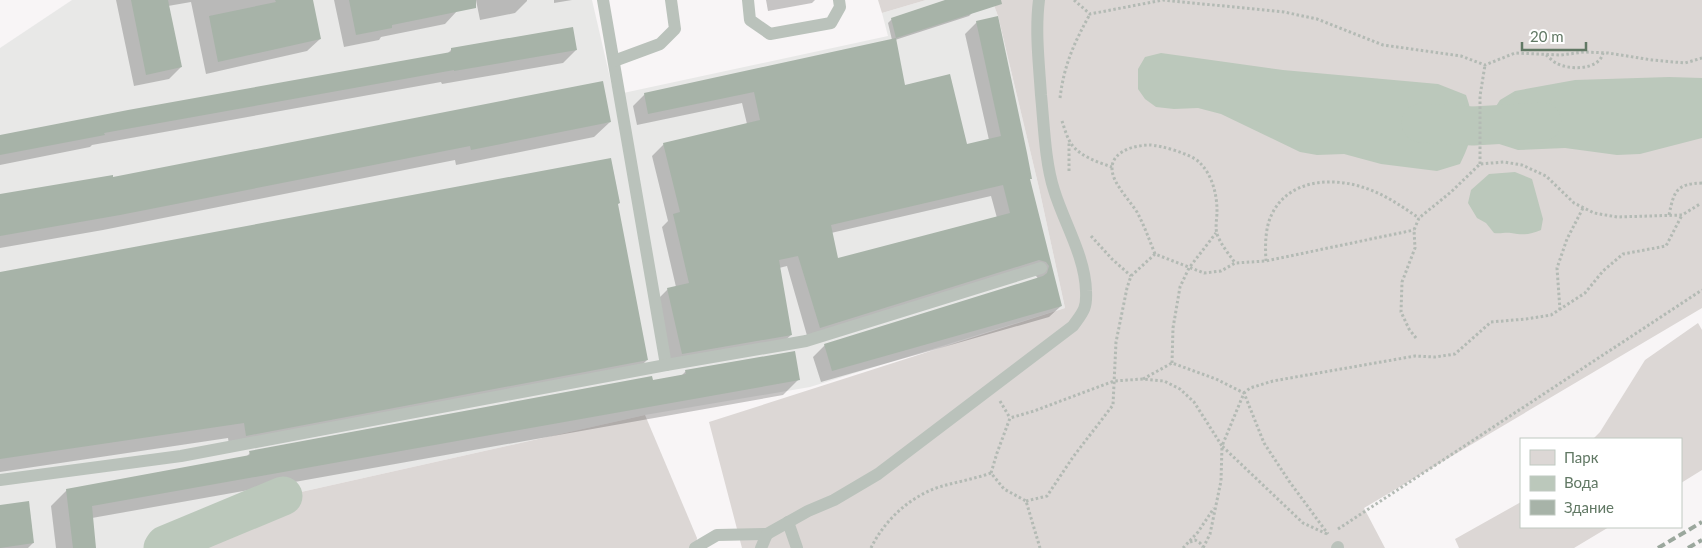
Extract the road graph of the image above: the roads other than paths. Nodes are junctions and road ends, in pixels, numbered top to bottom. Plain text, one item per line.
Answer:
1 (603, 0) edge
2 (672, 0) edge
3 (748, 0) edge
4 (839, 0) edge
5 (1039, 0) edge
6 (614, 62) junction
7 (1041, 268) dead end
8 (666, 365) junction
9 (0, 480) edge
10 (788, 522) junction
11 (766, 534) junction
12 (695, 548) edge
13 (761, 548) edge
14 (797, 548) edge

1 - 6 lane
2 - 6 lane
3 - 4 lane
5 - 10 lane
6 - 8 lane
7 - 8 lane
8 - 9 lane
10 - 11 lane
10 - 14 lane
11 - 12 lane
11 - 13 lane

